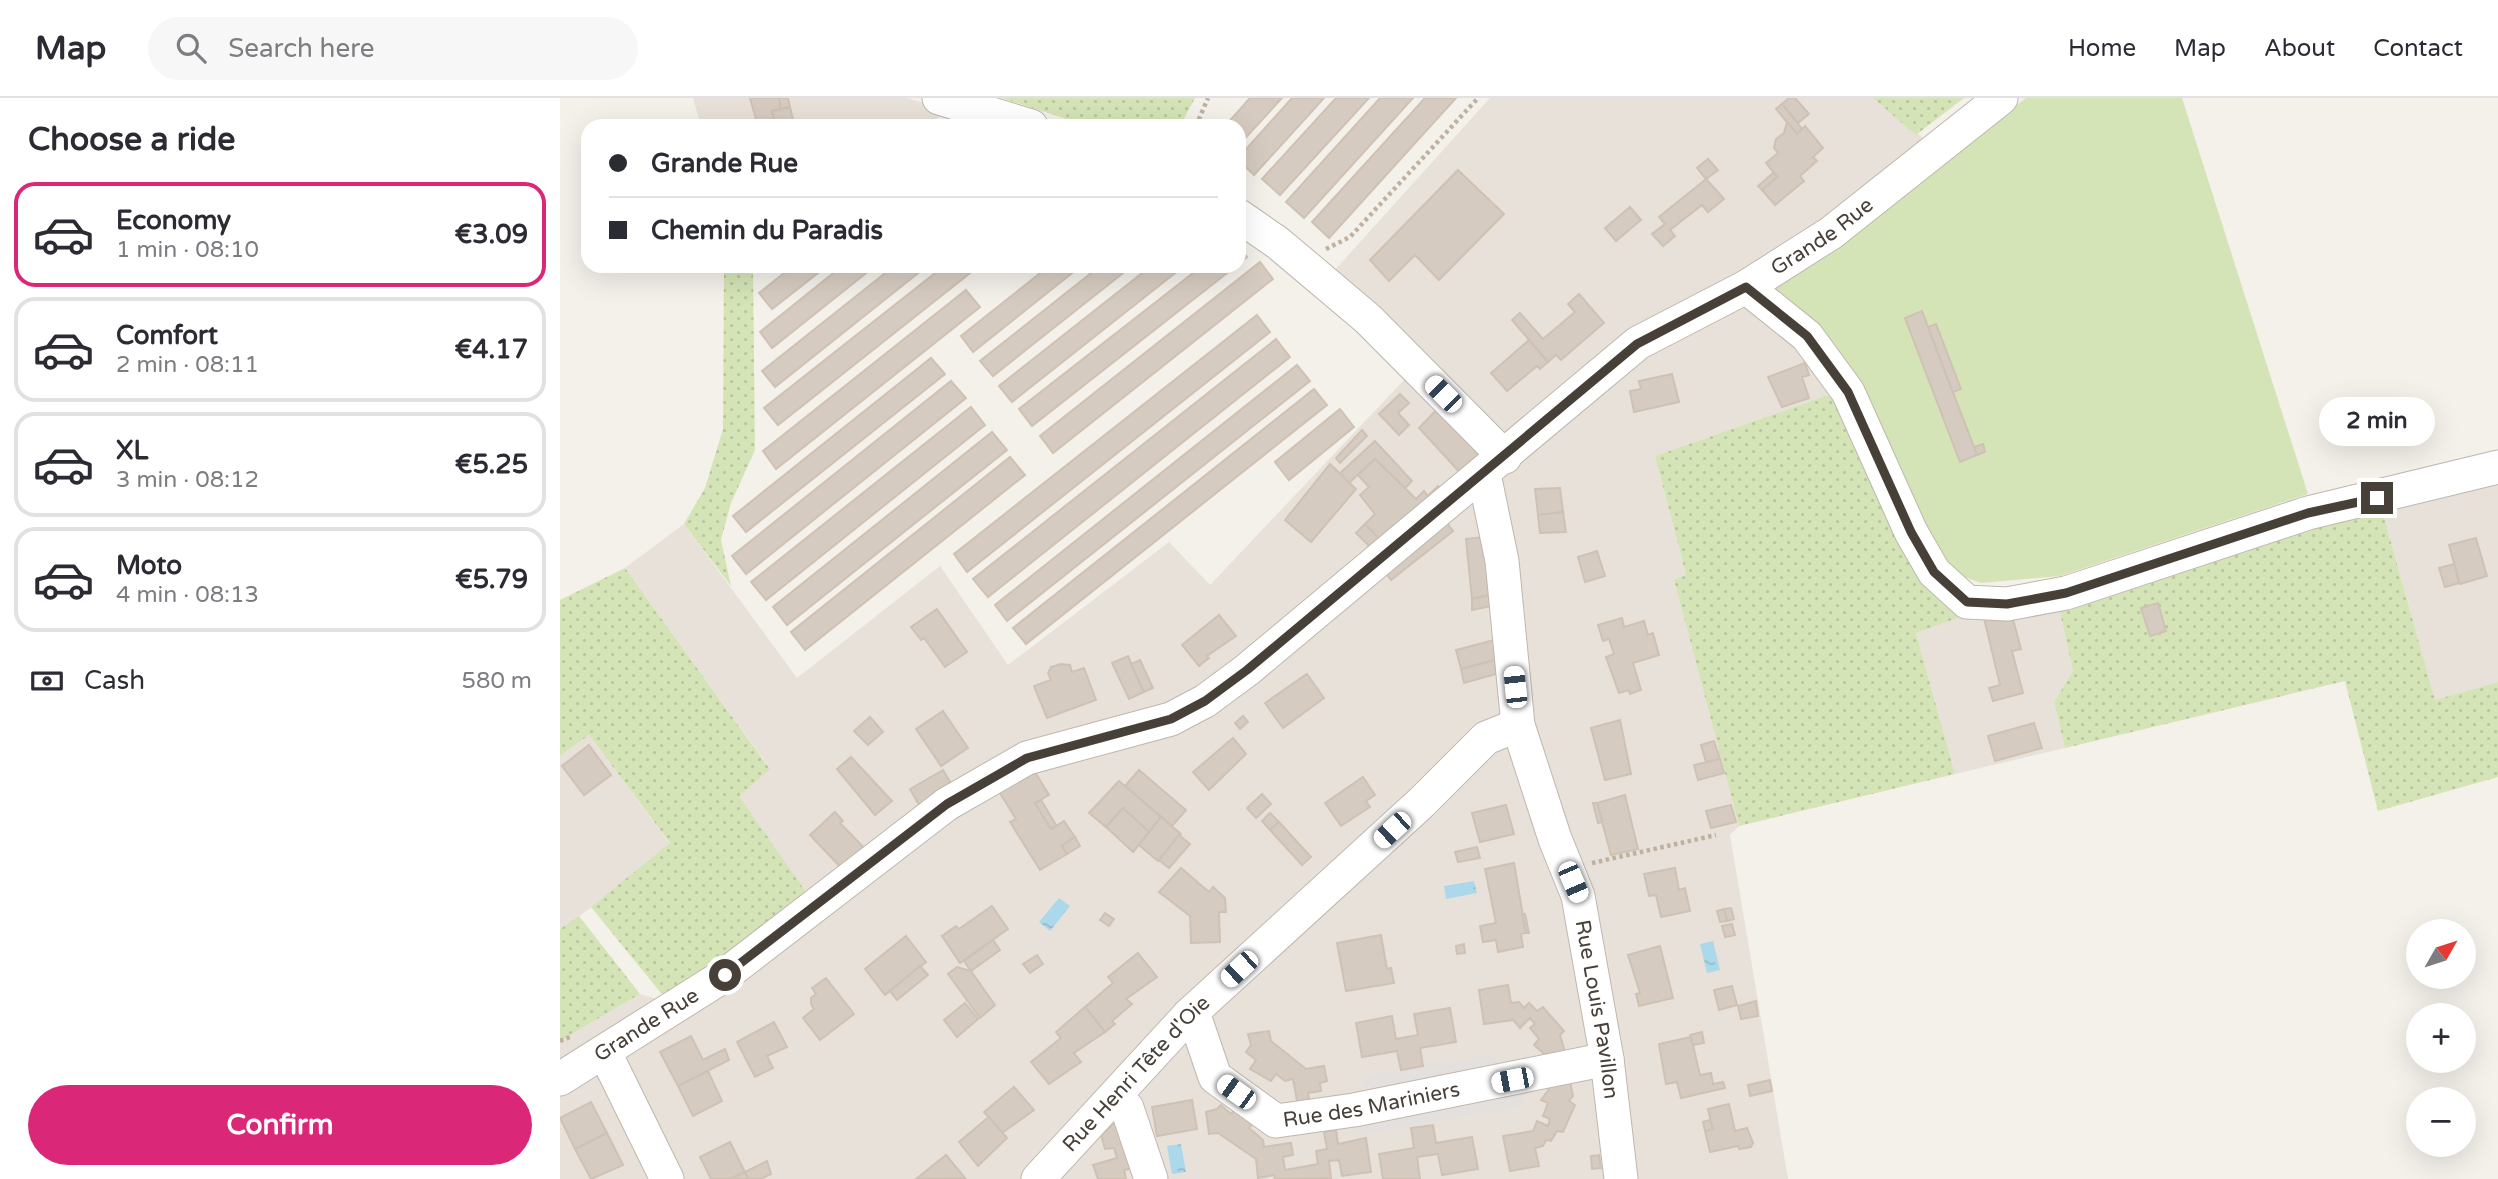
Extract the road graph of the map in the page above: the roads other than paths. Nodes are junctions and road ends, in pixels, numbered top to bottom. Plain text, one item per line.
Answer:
1 (939, 98) edge
2 (2001, 98) edge
3 (1008, 119) edge
4 (1246, 221) edge
5 (1746, 287) junction
6 (1494, 466) junction
7 (2498, 467) edge
8 (1518, 725) junction
9 (1189, 1015) junction
10 (605, 1053) junction
11 (1607, 1059) junction
12 (560, 1079) edge
13 (1116, 1096) junction
14 (667, 1179) edge
15 (1038, 1179) edge
16 (1151, 1179) edge
17 (1621, 1179) edge

1 - 3 street
2 - 5 street, Grande Rue
4 - 6 street
5 - 6 street, Grande Rue
5 - 7 street
6 - 8 street, Rue Louis Pavillon
6 - 10 street, Grande Rue
8 - 9 street, Rue Henri Tête d'Oie
8 - 11 street, Rue Louis Pavillon
9 - 11 street, Rue des Mariniers
9 - 13 street, Rue Henri Tête d'Oie
10 - 12 street, Grande Rue
10 - 14 street
11 - 17 street, Rue Louis Pavillon
13 - 15 street, Rue Henri Tête d'Oie
13 - 16 street

